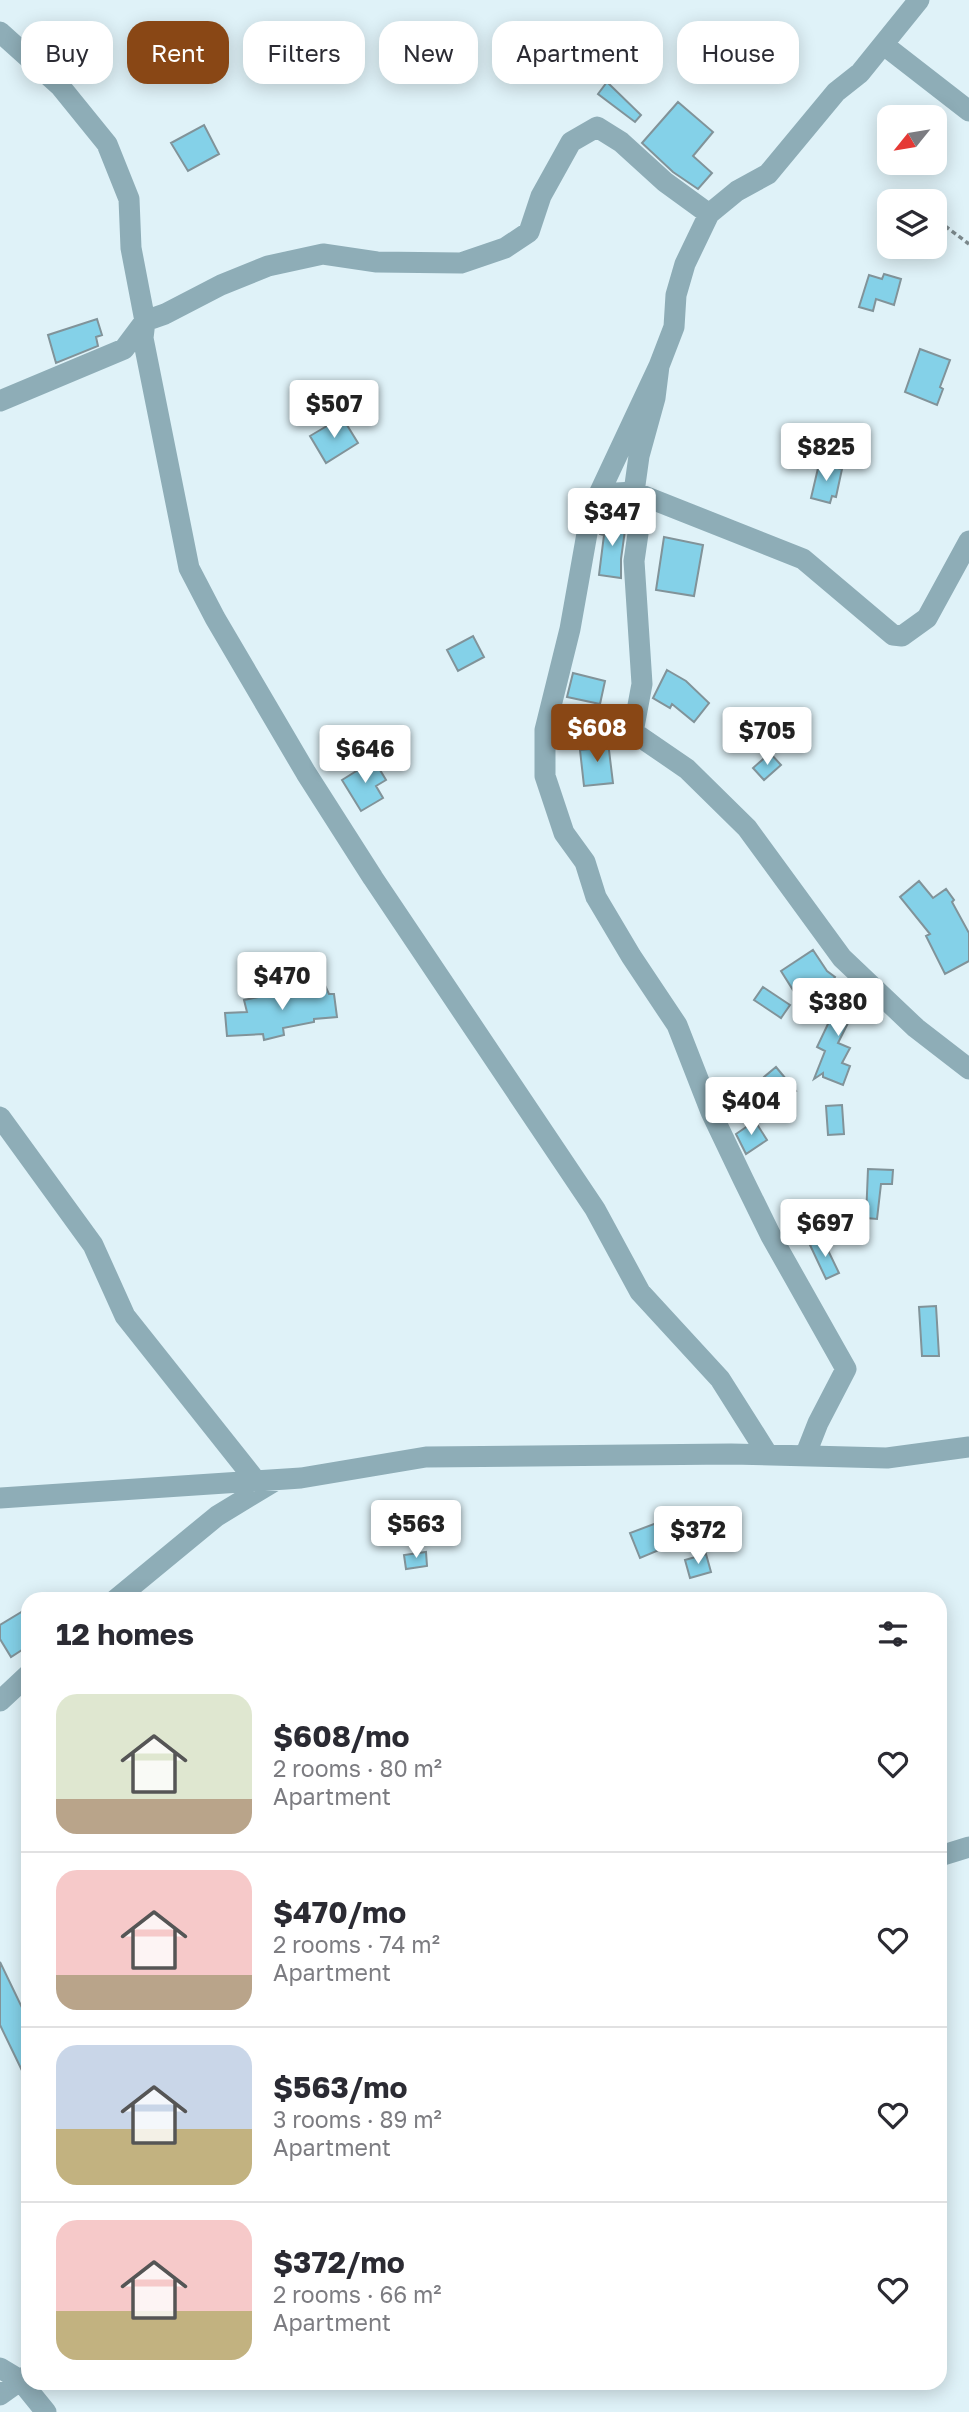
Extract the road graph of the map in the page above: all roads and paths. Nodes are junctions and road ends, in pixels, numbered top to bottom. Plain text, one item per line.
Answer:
1 (919, 0) edge
2 (0, 32) edge
3 (884, 45) junction
4 (969, 111) edge
5 (709, 214) junction
6 (947, 228) edge
7 (969, 244) edge
8 (145, 321) junction
9 (659, 366) junction
10 (0, 401) edge
11 (634, 492) junction
12 (599, 494) junction
13 (969, 541) edge
14 (545, 730) junction
15 (633, 732) junction
16 (969, 1069) edge
17 (0, 1117) edge
18 (969, 1447) edge
19 (768, 1455) junction
20 (805, 1456) junction
21 (266, 1480) junction
22 (0, 1498) edge
23 (125, 1592) edge
24 (21, 1682) edge
25 (0, 1701) edge
26 (969, 1847) edge
27 (947, 1854) edge
28 (0, 2368) edge
29 (21, 2377) edge
30 (21, 2380) edge
31 (32, 2390) edge
32 (0, 2395) edge
33 (46, 2412) edge

1 - 3 street
2 - 8 street
3 - 4 street
3 - 5 street
5 - 8 street
5 - 9 street
6 - 7 path
8 - 10 street
8 - 19 street
9 - 11 street
9 - 12 street
11 - 12 street
11 - 13 street
11 - 15 street
12 - 14 street
14 - 15 street
14 - 20 street
15 - 16 street
17 - 21 street
18 - 20 street
19 - 20 street
19 - 21 street
21 - 22 street
21 - 23 street
24 - 25 street
26 - 27 street
28 - 29 street
30 - 32 street
31 - 33 street

